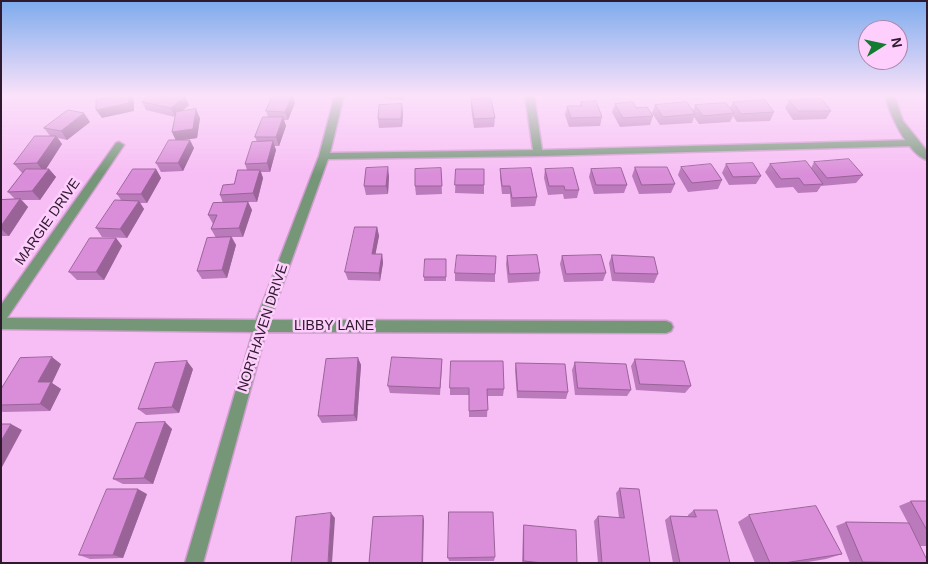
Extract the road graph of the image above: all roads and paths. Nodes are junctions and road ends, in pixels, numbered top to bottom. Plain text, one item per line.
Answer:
1 (333, 121) edge
2 (533, 121) edge
3 (898, 121) edge
4 (912, 143) junction
5 (120, 145) dead end
6 (538, 153) junction
7 (324, 156) junction
8 (927, 157) edge
9 (1, 316) edge
10 (1, 323) edge
11 (261, 326) junction
12 (666, 327) dead end
13 (194, 563) edge

1 - 7 street, NORTHAVEN DRIVE
2 - 6 street
3 - 4 street
4 - 6 street
4 - 8 street
5 - 9 street, MARGIE DRIVE
6 - 7 street
7 - 11 street, NORTHAVEN DRIVE
10 - 11 street, LIBBY LANE
11 - 12 street, LIBBY LANE
11 - 13 street, NORTHAVEN DRIVE

